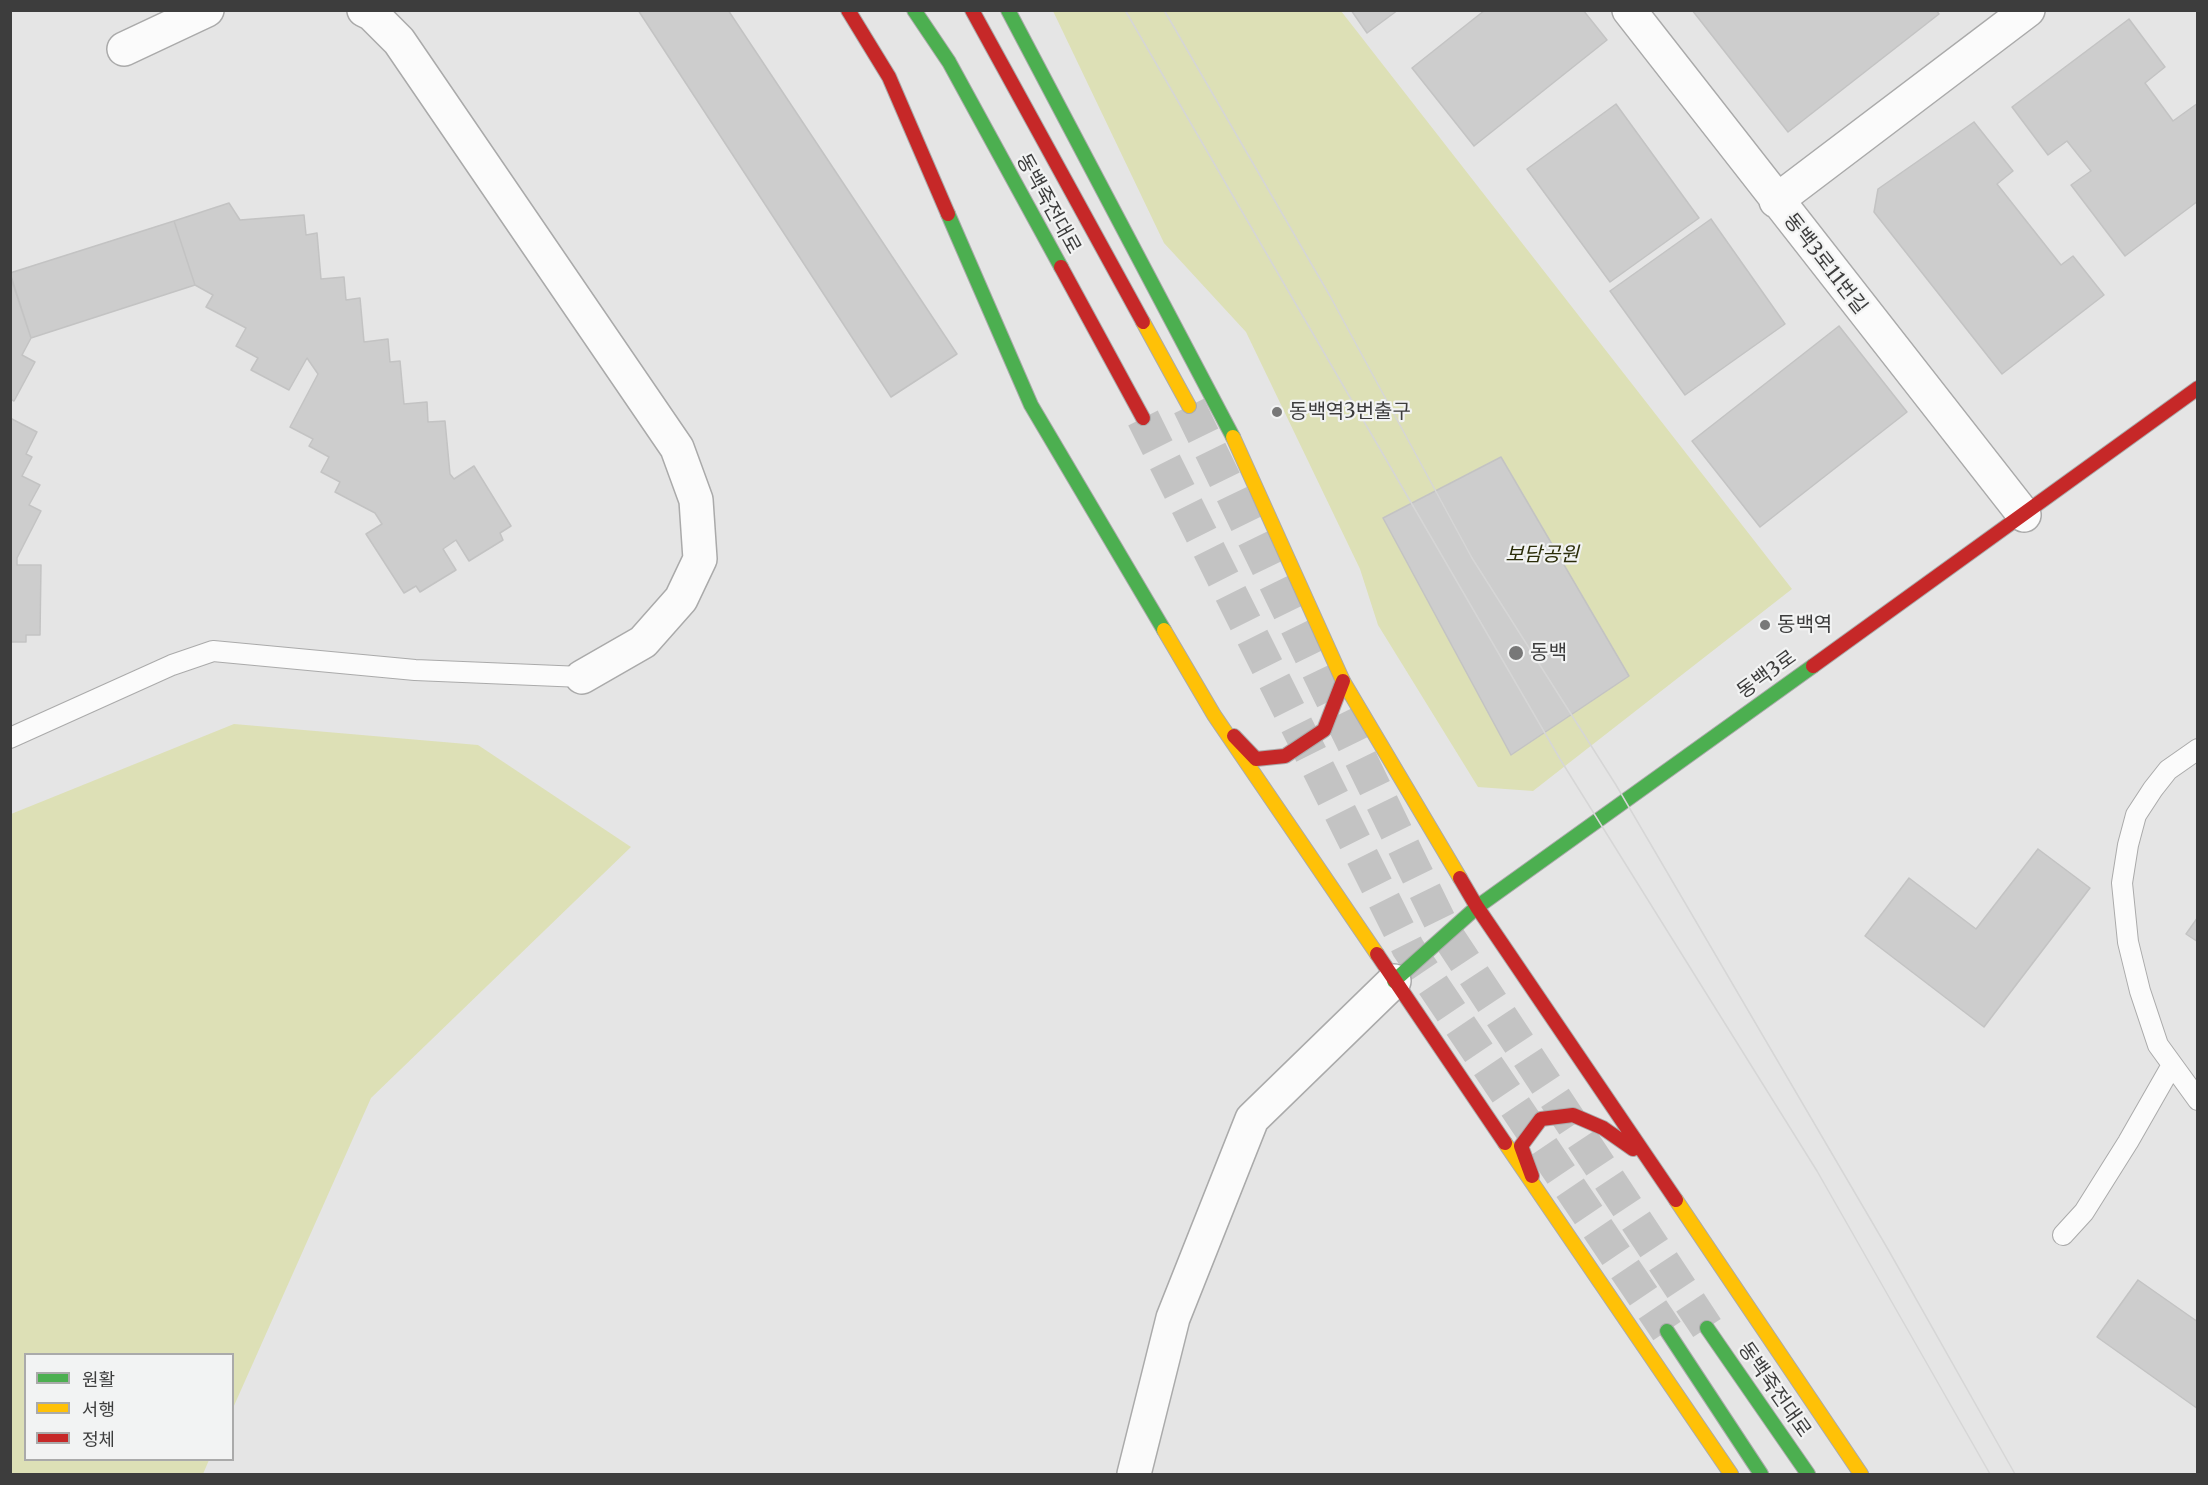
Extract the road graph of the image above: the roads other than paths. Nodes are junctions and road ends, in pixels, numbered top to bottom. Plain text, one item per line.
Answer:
1 (207, 10) edge
2 (364, 10) edge
3 (848, 10) edge
4 (914, 10) edge
5 (972, 10) edge
6 (1008, 10) edge
7 (1629, 10) edge
8 (2028, 10) edge
9 (124, 49) dead end
10 (1776, 201) junction
11 (2198, 388) edge
12 (1189, 406) tunnel mouth
13 (1143, 418) tunnel mouth
14 (2024, 515) junction
15 (582, 677) joint
16 (1343, 681) junction
17 (1214, 716) junction
18 (10, 738) edge
19 (2198, 749) edge
20 (1477, 907) junction
21 (1394, 981) junction
22 (2172, 1065) junction
23 (2198, 1100) edge
24 (1645, 1156) junction
25 (1538, 1191) junction
26 (2063, 1235) dead end
27 (1707, 1328) tunnel mouth
28 (1667, 1332) tunnel mouth
29 (1134, 1474) edge
30 (1731, 1474) edge
31 (1761, 1474) edge
32 (1809, 1474) edge
33 (1862, 1474) edge

1 - 9 street
2 - 15 street
3 - 17 main road
4 - 13 main road, 동백죽전대로
5 - 12 main road, 동백죽전대로
6 - 16 main road
7 - 10 street, 동백3로11번길
8 - 10 street
10 - 14 street, 동백3로11번길
11 - 14 main road, 동백3로
14 - 20 main road, 동백3로
15 - 18 lane
16 - 17 main road
16 - 20 main road
17 - 21 main road
19 - 22 lane
20 - 21 main road, 동백3로
20 - 24 main road
21 - 25 main road
21 - 29 street
22 - 23 lane
22 - 26 lane
24 - 25 main road
24 - 33 main road
25 - 30 main road
27 - 32 main road, 동백죽전대로
28 - 31 main road

